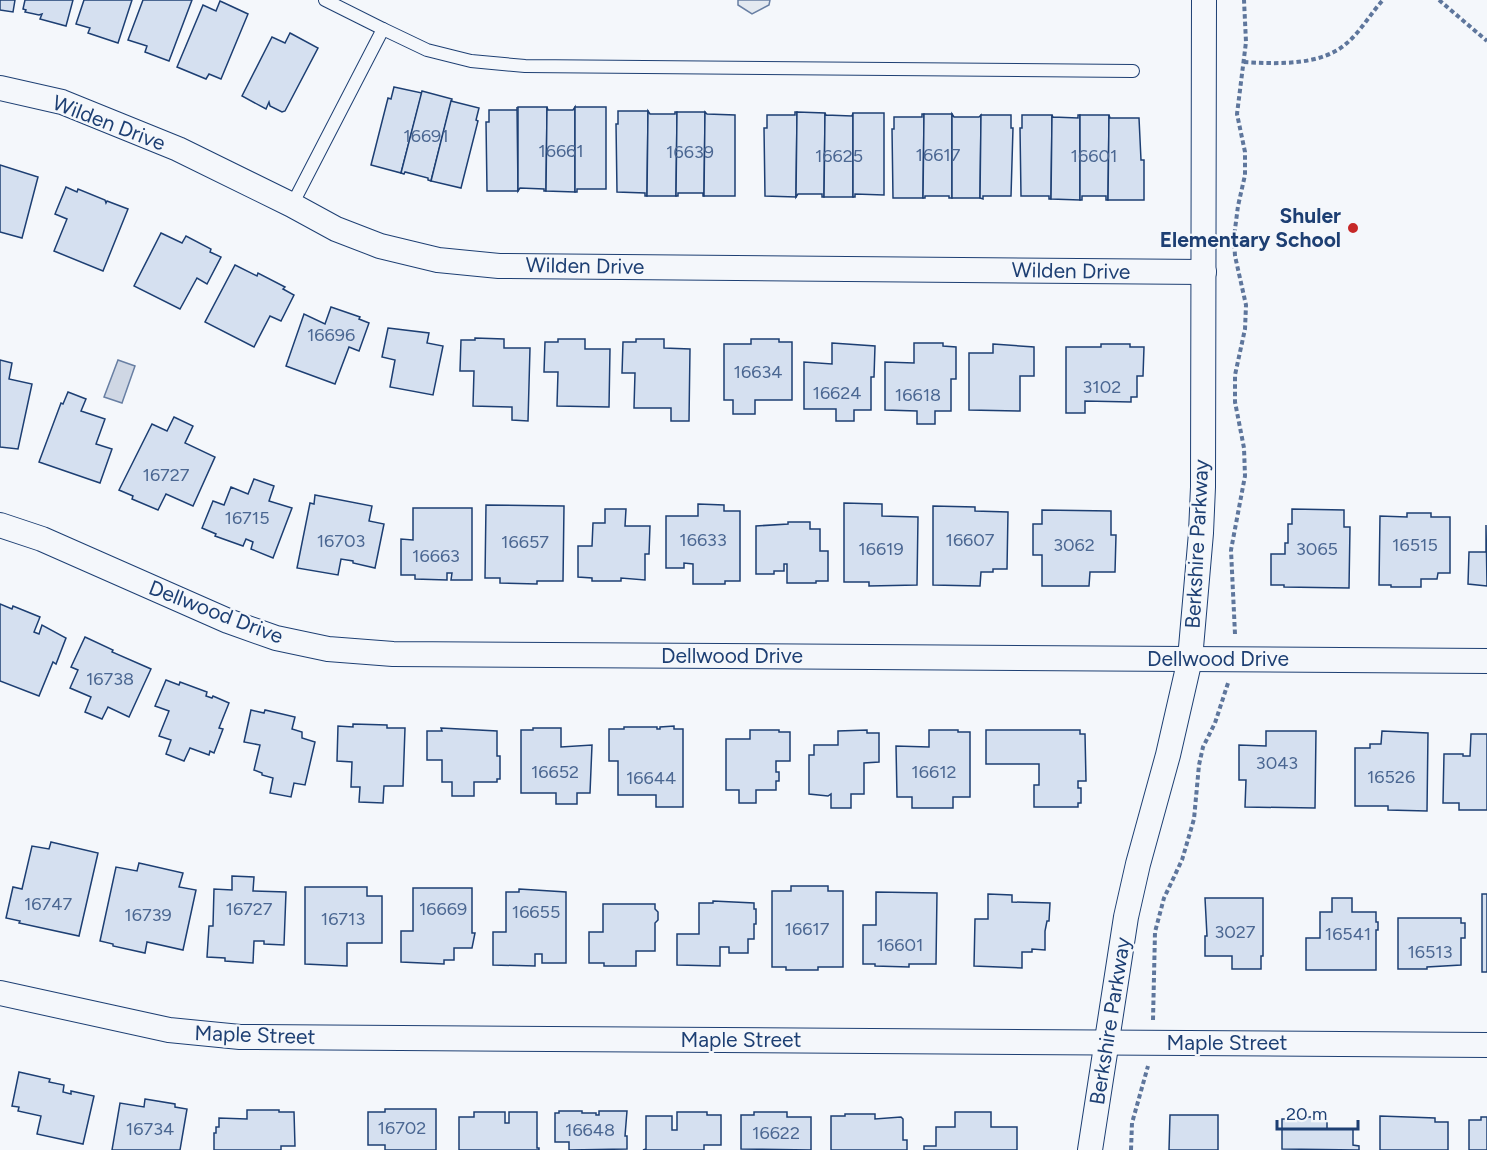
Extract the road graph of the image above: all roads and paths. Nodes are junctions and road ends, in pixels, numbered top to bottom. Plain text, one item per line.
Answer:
1 (325, 0) edge
2 (1204, 0) edge
3 (1383, 0) edge
4 (1439, 0) edge
5 (383, 29) junction
6 (1487, 41) edge
7 (1244, 62) dead end
8 (1133, 71) dead end
9 (0, 88) edge
10 (292, 205) junction
11 (1204, 272) junction
12 (0, 525) edge
13 (1190, 659) junction
14 (1487, 661) edge
15 (0, 993) edge
16 (1106, 1043) junction
17 (1487, 1045) edge
18 (1090, 1150) edge

1 - 5 lane
2 - 11 street, Berkshire Parkway
3 - 7 path
4 - 6 path
5 - 8 lane
5 - 10 lane
9 - 10 street, Wilden Drive
10 - 11 street, Wilden Drive
11 - 13 street, Berkshire Parkway
12 - 13 street, Dellwood Drive
13 - 14 street, Dellwood Drive
13 - 16 street, Berkshire Parkway
15 - 16 street, Maple Street
16 - 17 street, Maple Street
16 - 18 street, Berkshire Parkway

